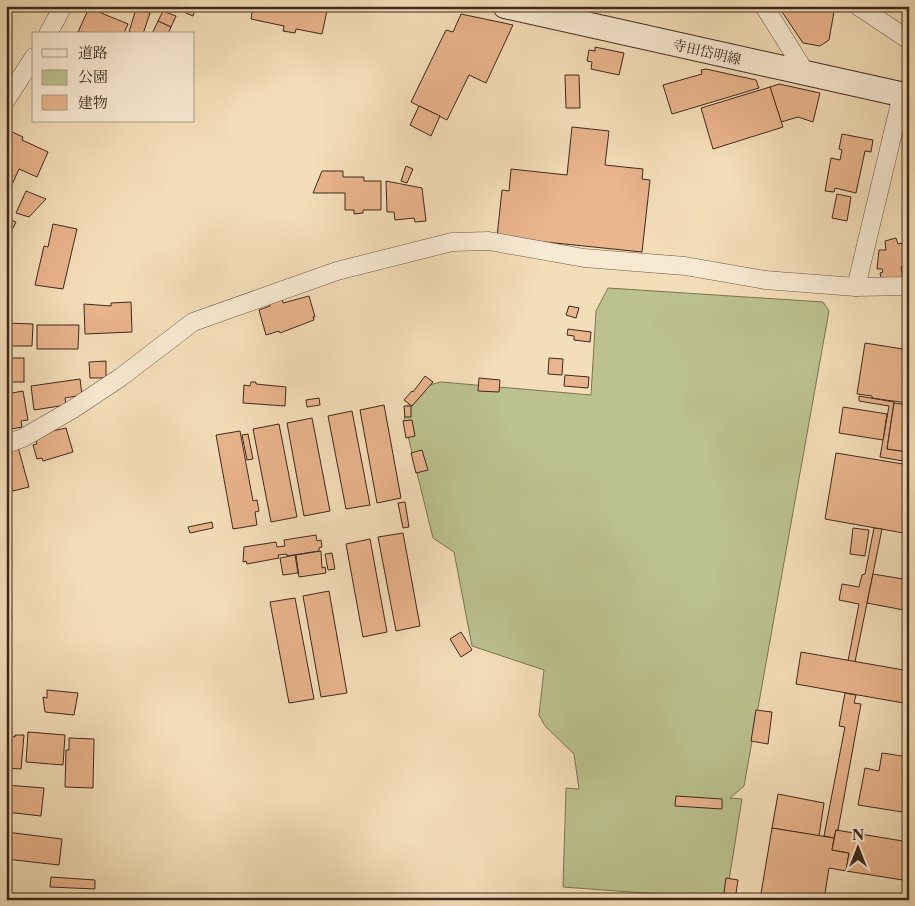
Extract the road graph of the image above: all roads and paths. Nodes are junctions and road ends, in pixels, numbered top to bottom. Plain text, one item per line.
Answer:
1 (63, 6) edge
2 (505, 6) edge
3 (764, 6) edge
4 (858, 6) edge
5 (49, 32) edge
6 (909, 40) edge
7 (32, 60) edge
8 (807, 75) junction
9 (905, 96) edge
10 (6, 100) edge
11 (909, 286) edge
12 (856, 287) junction
13 (6, 444) edge

1 - 5 street
2 - 8 main road, 寺田岱明線
3 - 8 street
4 - 6 street
7 - 10 street
8 - 9 main road, 寺田岱明線
9 - 12 street
11 - 12 street
12 - 13 street

